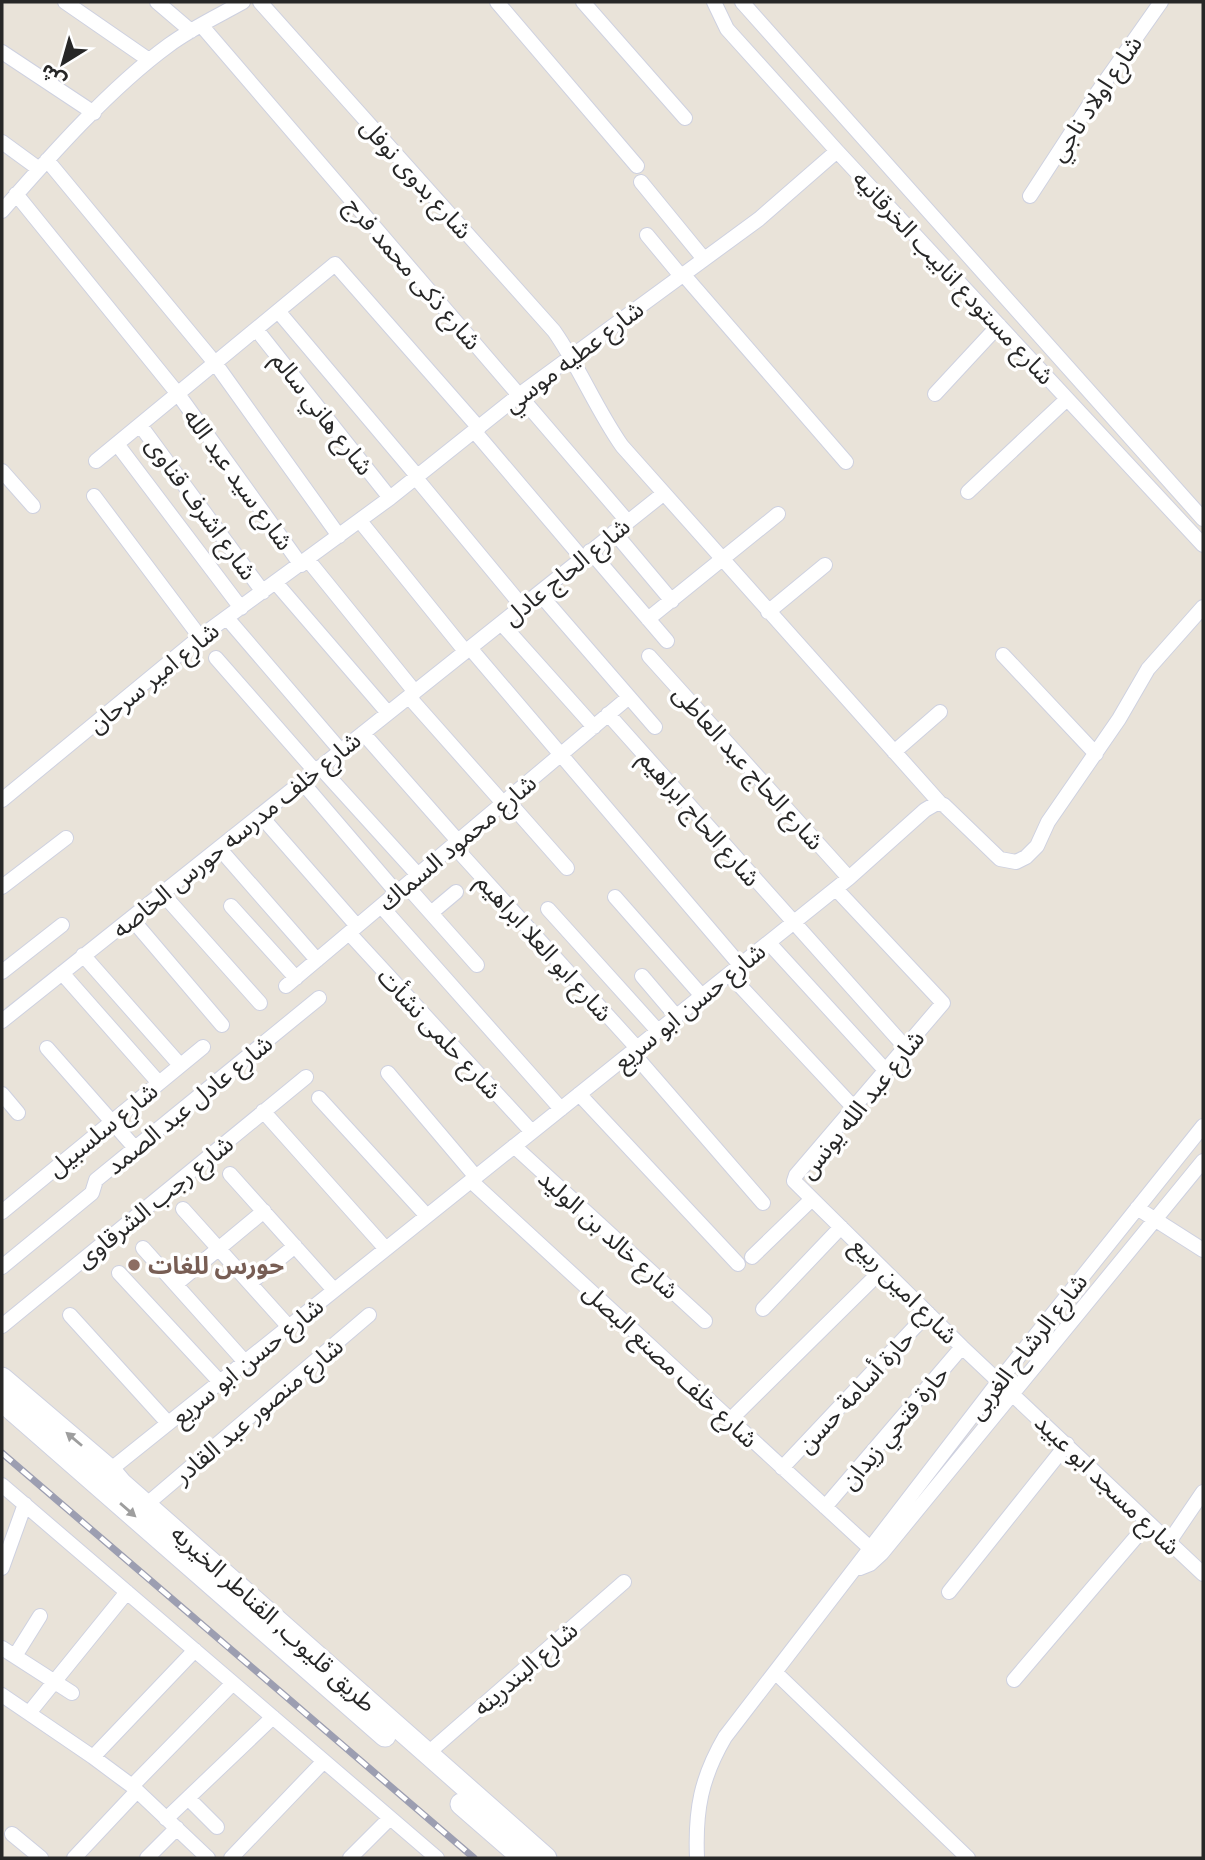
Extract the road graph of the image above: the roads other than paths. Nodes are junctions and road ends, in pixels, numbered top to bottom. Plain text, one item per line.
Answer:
1 (65, 2) edge
2 (158, 2) edge
3 (243, 2) edge
4 (260, 2) edge
5 (497, 2) edge
6 (583, 2) edge
7 (714, 2) edge
8 (742, 2) edge
9 (1161, 2) edge
10 (196, 28) junction
11 (2, 52) edge
12 (149, 60) junction
13 (94, 113) junction
14 (685, 118) dead end
15 (2, 142) edge
16 (837, 151) junction
17 (43, 165) junction
18 (637, 166) dead end
19 (641, 182) dead end
20 (16, 194) junction
21 (1030, 196) dead end
22 (2, 211) edge
23 (646, 235) dead end
24 (704, 259) junction
25 (682, 275) junction
26 (278, 311) junction
27 (999, 325) junction
28 (256, 329) junction
29 (571, 357) junction
30 (215, 363) junction
31 (178, 394) junction
32 (935, 394) dead end
33 (519, 395) junction
34 (1068, 399) junction
35 (140, 425) junction
36 (477, 430) junction
37 (117, 444) junction
38 (96, 461) dead end
39 (846, 462) dead end
40 (2, 471) edge
41 (417, 478) junction
42 (968, 492) dead end
43 (663, 494) junction
44 (94, 496) dead end
45 (390, 498) junction
46 (33, 506) dead end
47 (778, 514) dead end
48 (1203, 519) edge
49 (360, 521) junction
50 (628, 522) junction
51 (614, 533) junction
52 (339, 536) junction
53 (1203, 545) edge
54 (586, 555) junction
55 (722, 561) junction
56 (304, 562) junction
57 (825, 565) dead end
58 (276, 583) junction
59 (263, 592) junction
60 (539, 593) junction
61 (672, 601) junction
62 (522, 606) junction
63 (1203, 607) edge
64 (241, 608) junction
65 (768, 612) junction
66 (227, 618) junction
67 (648, 619) junction
68 (501, 623) junction
69 (200, 637) junction
70 (667, 640) dead end
71 (468, 650) junction
72 (1003, 655) dead end
73 (649, 656) dead end
74 (216, 658) dead end
75 (412, 694) junction
76 (629, 697) junction
77 (940, 712) dead end
78 (388, 713) junction
79 (608, 714) junction
80 (594, 727) junction
81 (655, 727) dead end
82 (363, 733) junction
83 (341, 751) junction
84 (894, 752) junction
85 (561, 754) junction
86 (1096, 754) junction
87 (318, 769) junction
88 (302, 782) junction
89 (2, 800) edge
90 (505, 802) junction
91 (940, 803) junction
92 (260, 815) junction
93 (66, 838) dead end
94 (455, 843) junction
95 (219, 848) junction
96 (567, 868) dead end
97 (418, 875) junction
98 (849, 878) junction
99 (2, 887) edge
100 (401, 889) junction
101 (836, 889) junction
102 (456, 892) dead end
103 (162, 893) junction
104 (615, 897) dead end
105 (231, 906) dead end
106 (381, 906) junction
107 (548, 909) dead end
108 (431, 913) junction
109 (131, 918) junction
110 (792, 923) junction
111 (62, 925) dead end
112 (353, 930) junction
113 (769, 943) junction
114 (83, 955) junction
115 (317, 960) junction
116 (477, 965) dead end
117 (734, 970) junction
118 (2, 972) edge
119 (62, 973) junction
120 (642, 976) dead end
121 (702, 996) junction
122 (319, 998) dead end
123 (260, 1003) dead end
124 (677, 1016) junction
125 (2, 1021) edge
126 (222, 1024) dead end
127 (658, 1031) junction
128 (203, 1047) dead end
129 (47, 1048) dead end
130 (906, 1048) junction
131 (635, 1050) junction
132 (180, 1065) junction
133 (886, 1071) junction
134 (388, 1073) dead end
135 (306, 1077) dead end
136 (159, 1083) junction
137 (2, 1094) edge
138 (579, 1094) junction
139 (319, 1098) dead end
140 (854, 1108) junction
141 (561, 1109) junction
142 (263, 1111) junction
143 (18, 1113) dead end
144 (111, 1121) junction
145 (1203, 1126) edge
146 (532, 1132) junction
147 (514, 1146) junction
148 (135, 1148) junction
149 (1203, 1161) edge
150 (230, 1174) dead end
151 (474, 1179) junction
152 (812, 1199) junction
153 (763, 1203) dead end
154 (1137, 1208) junction
155 (183, 1209) dead end
156 (264, 1211) junction
157 (2, 1212) edge
158 (427, 1216) junction
159 (1157, 1219) junction
160 (841, 1227) junction
161 (295, 1246) junction
162 (143, 1248) dead end
163 (219, 1248) junction
164 (386, 1249) junction
165 (1203, 1250) edge
166 (751, 1257) dead end
167 (738, 1264) dead end
168 (2, 1267) edge
169 (883, 1269) junction
170 (119, 1273) dead end
171 (250, 1283) junction
172 (176, 1284) junction
173 (334, 1290) junction
174 (763, 1309) dead end
175 (928, 1313) junction
176 (70, 1315) dead end
177 (369, 1315) dead end
178 (705, 1321) dead end
179 (2, 1326) edge
180 (289, 1327) junction
181 (1032, 1339) junction
182 (962, 1347) junction
183 (1047, 1352) junction
184 (245, 1362) junction
185 (2, 1378) edge
186 (999, 1381) junction
187 (220, 1382) junction
188 (1013, 1393) junction
189 (2, 1401) edge
190 (730, 1420) junction
191 (168, 1423) junction
192 (1067, 1444) junction
193 (782, 1468) junction
194 (110, 1470) junction
195 (2, 1485) edge
196 (1203, 1492) edge
197 (25, 1504) junction
198 (147, 1504) junction
199 (825, 1507) junction
200 (1148, 1523) junction
201 (1169, 1542) junction
202 (871, 1549) junction
203 (2, 1568) edge
204 (856, 1569) junction
205 (1203, 1574) edge
206 (624, 1582) dead end
207 (127, 1592) junction
208 (949, 1592) dead end
209 (40, 1616) dead end
210 (195, 1650) junction
211 (8, 1652) edge
212 (775, 1672) junction
213 (1014, 1680) dead end
214 (53, 1681) junction
215 (233, 1683) junction
216 (72, 1693) dead end
217 (2, 1695) edge
218 (29, 1713) junction
219 (273, 1717) junction
220 (427, 1754) junction
221 (93, 1757) junction
222 (324, 1761) junction
223 (135, 1788) junction
224 (188, 1798) junction
225 (390, 1818) junction
226 (172, 1824) junction
227 (217, 1827) dead end
228 (12, 1834) dead end
229 (425, 1848) junction
230 (41, 1858) edge
231 (76, 1858) edge
232 (147, 1858) edge
233 (208, 1858) edge
234 (231, 1858) edge
235 (349, 1858) edge
236 (414, 1858) edge
237 (437, 1858) edge
238 (523, 1858) edge
239 (546, 1858) edge
240 (697, 1858) edge
241 (968, 1858) edge

1 - 12 street
2 - 10 street, شارع ذكى محمد فرج
3 - 10 street
4 - 29 street, شارع بدوى نوفل
5 - 18 street
6 - 14 street
7 - 16 street, شارع مستودع انابيب الخرقانيه
8 - 48 street, شارع مستودع انابيب الخرقانيه
9 - 21 street, شارع اولاد ناجي
10 - 12 street
10 - 33 street, شارع ذكى محمد فرج
11 - 13 street
12 - 13 street
13 - 17 street
15 - 17 street
16 - 24 street, شارع عطيه موسي
16 - 27 street, شارع مستودع انابيب الخرقانيه
17 - 20 street
17 - 30 street
19 - 24 street
20 - 22 street
20 - 31 street, شارع سيد عبد الله
23 - 25 street
24 - 25 street, شارع عطيه موسي
25 - 29 street, شارع عطيه موسي
25 - 39 street
26 - 28 street
26 - 36 street
26 - 41 street
27 - 32 street
27 - 34 street, شارع مستودع انابيب الخرقانيه
28 - 30 street
28 - 45 street, شارع هاني سالم
29 - 33 street, شارع عطيه موسي
29 - 43 street, شارع بدوى نوفل
30 - 31 street
30 - 52 street
31 - 35 street
31 - 56 street, شارع سيد عبد الله
33 - 36 street, شارع عطيه موسي
33 - 50 street, شارع ذكى محمد فرج
34 - 42 street
34 - 53 street, شارع مستودع انابيب الخرقانيه
35 - 37 street
35 - 59 street, شارع اشرف قناوى
36 - 41 street, شارع عطيه موسي
36 - 54 street
37 - 38 street
37 - 64 street
40 - 46 street
41 - 45 street, شارع عطيه موسي
41 - 62 street
43 - 50 street, شارع الحاج عادل
43 - 55 street, شارع بدوى نوفل
44 - 69 street
45 - 49 street, شارع عطيه موسي
47 - 55 street
49 - 52 street, شارع عطيه موسي
49 - 71 street
50 - 51 street, شارع الحاج عادل
51 - 54 street, شارع الحاج عادل
51 - 61 street
52 - 56 street, شارع عطيه موسي
54 - 60 street, شارع الحاج عادل
54 - 67 street
55 - 61 street
55 - 65 street, شارع بدوى نوفل
56 - 58 street, شارع امير سرحان
56 - 75 street, شارع سيد عبد الله
57 - 65 street
58 - 59 street, شارع امير سرحان
58 - 78 street
59 - 64 street, شارع امير سرحان
60 - 62 street, شارع الحاج عادل
60 - 76 street
61 - 67 street
62 - 68 street, شارع الحاج عادل
63 - 86 street
64 - 66 street, شارع امير سرحان
65 - 84 street, شارع بدوى نوفل
66 - 69 street, شارع امير سرحان
66 - 83 street
67 - 70 street
68 - 71 street, شارع الحاج عادل
68 - 80 street
69 - 89 street, شارع امير سرحان
71 - 75 street, شارع خلف مدرسه حورس الخاصه
71 - 85 street
72 - 86 street
73 - 98 street, شارع الحاج عبد العاطى
74 - 87 street
75 - 78 street, شارع خلف مدرسه حورس الخاصه
75 - 90 street, شارع سيد عبد الله
76 - 79 street, شارع محمود السماك
76 - 81 street
77 - 84 street
78 - 82 street, شارع خلف مدرسه حورس الخاصه
79 - 80 street, شارع محمود السماك
79 - 110 street, شارع الحاج ابراهيم
80 - 85 street, شارع محمود السماك
82 - 83 street, شارع خلف مدرسه حورس الخاصه
82 - 94 street, شارع ابو العلا ابراهيم
83 - 87 street, شارع خلف مدرسه حورس الخاصه
84 - 91 street, شارع بدوى نوفل
85 - 90 street, شارع محمود السماك
85 - 117 street
86 - 91 street
87 - 88 street, شارع خلف مدرسه حورس الخاصه
87 - 97 street
88 - 92 street, شارع خلف مدرسه حورس الخاصه
88 - 100 street
90 - 94 street, شارع محمود السماك
90 - 96 street, شارع سيد عبد الله
91 - 98 street, شارع حسن ابو سريع
92 - 95 street, شارع خلف مدرسه حورس الخاصه
92 - 112 street, شارع حلمى نشأت
93 - 99 street
94 - 97 street, شارع محمود السماك
94 - 131 street, شارع ابو العلا ابراهيم
95 - 103 street, شارع خلف مدرسه حورس الخاصه
95 - 115 street
97 - 100 street, شارع محمود السماك
98 - 101 street, شارع حسن ابو سريع
100 - 106 street, شارع محمود السماك
100 - 108 street
101 - 110 street, شارع حسن ابو سريع
101 - 130 street, شارع عبد الله يونس
102 - 108 street
103 - 109 street, شارع خلف مدرسه حورس الخاصه
103 - 123 street
104 - 121 street
105 - 115 street, شارع محمود السماك
106 - 112 street, شارع محمود السماك
106 - 141 street
107 - 127 street
108 - 116 street
109 - 114 street, شارع خلف مدرسه حورس الخاصه
109 - 126 street
110 - 113 street, شارع حسن ابو سريع
110 - 130 street, شارع الحاج ابراهيم
111 - 118 street
112 - 115 street, شارع محمود السماك
112 - 146 street, شارع حلمى نشأت
113 - 117 street, شارع حسن ابو سريع
113 - 133 street
114 - 119 street, شارع خلف مدرسه حورس الخاصه
114 - 132 street
117 - 121 street, شارع حسن ابو سريع
117 - 140 street
119 - 125 street, شارع خلف مدرسه حورس الخاصه
119 - 136 street
120 - 124 street
121 - 124 street, شارع حسن ابو سريع
122 - 148 street, شارع عادل عبد الصمد
124 - 127 street, شارع حسن ابو سريع
127 - 131 street, شارع حسن ابو سريع
128 - 132 street, شارع سلسبيل
129 - 144 street
130 - 133 street, شارع عبد الله يونس
131 - 138 street, شارع حسن ابو سريع
131 - 153 street, شارع ابو العلا ابراهيم
132 - 136 street, شارع سلسبيل
133 - 140 street, شارع عبد الله يونس
134 - 151 street, شارع خلف مصنع البصل
135 - 142 street, شارع رجب الشرقاوى
136 - 144 street, شارع سلسبيل
137 - 143 street
138 - 141 street, شارع حسن ابو سريع
138 - 167 street
139 - 158 street
140 - 152 street, شارع عبد الله يونس
141 - 146 street, شارع حسن ابو سريع
142 - 164 street
142 - 179 street, شارع رجب الشرقاوى
144 - 148 street
144 - 157 street, شارع سلسبيل
145 - 154 street, شارع الرشاح الغربى
146 - 147 street, شارع حسن ابو سريع
147 - 151 street, شارع حسن ابو سريع
147 - 178 street, شارع خالد بن الوليد
148 - 168 street, شارع عادل عبد الصمد
149 - 159 street, شارع الرشاح الغربى
150 - 156 street
151 - 158 street, شارع حسن ابو سريع
151 - 190 street, شارع خلف مصنع البصل
152 - 160 street, شارع امين ربيع
152 - 166 street
154 - 159 street
154 - 181 street, شارع الرشاح الغربى
155 - 163 street
156 - 161 street
156 - 163 street
158 - 164 street, شارع حسن ابو سريع
159 - 165 street
159 - 183 street, شارع الرشاح الغربى
160 - 169 street, شارع امين ربيع
160 - 174 street
161 - 171 street
161 - 173 street
162 - 172 street
163 - 171 street
163 - 172 street
164 - 173 street, شارع حسن ابو سريع
169 - 175 street, شارع امين ربيع
169 - 190 street
170 - 187 street
171 - 180 street
172 - 184 street
173 - 180 street, شارع حسن ابو سريع
175 - 182 street, شارع امين ربيع
175 - 193 street, حارة أسامة حسن
176 - 191 street
177 - 198 street, شارع منصور عبد القادر
180 - 184 street, شارع حسن ابو سريع
181 - 183 street
181 - 186 street, شارع الرشاح الغربى
182 - 186 street, شارع امين ربيع
182 - 199 street, حارة فتحي زيدان
183 - 188 street, شارع الرشاح الغربى
184 - 187 street, شارع حسن ابو سريع
194 -> 185 main road, طريق قليوب, القناطر الخيريه
186 - 188 street, شارع امين ربيع
186 - 202 street, شارع الرشاح الغربى
187 - 191 street, شارع حسن ابو سريع
188 - 192 street, شارع مسجد ابو عبيد
188 - 204 street, شارع الرشاح الغربى
189 -> 238 main road, طريق قليوب, القناطر الخيريه
190 - 193 street, شارع خلف مصنع البصل
191 - 194 street, شارع حسن ابو سريع
192 - 200 street, شارع مسجد ابو عبيد
192 - 208 street
193 - 199 street, شارع خلف مصنع البصل
194 - 198 main road, طريق قليوب, القناطر الخيريه
195 - 197 street
196 - 201 street
197 - 203 street
197 - 207 street
198 - 220 main road, طريق قليوب, القناطر الخيريه
199 - 202 street, شارع خلف مصنع البصل
200 - 201 street, شارع مسجد ابو عبيد
200 - 213 street
201 - 205 street, شارع مسجد ابو عبيد
202 - 204 street, شارع الرشاح الغربى
204 - 212 street, شارع الرشاح الغربى
206 - 220 street, شارع البندرينه
207 - 210 street
207 - 214 street
209 - 211 street
210 - 215 street
210 - 221 street
211 - 214 street
212 - 240 street, شارع الرشاح الغربى
212 - 241 street
214 - 216 street
214 - 218 street
215 - 219 street
215 - 223 street
217 - 218 street
218 - 221 street
219 - 222 street
219 - 224 street
220 - 239 main road, طريق قليوب, القناطر الخيريه
221 - 223 street
222 - 225 street
222 - 234 street
223 - 226 street
223 - 231 street
224 - 226 street
224 - 227 street
225 - 229 street
225 - 235 street
226 - 232 street
226 - 233 street
228 - 230 street
229 - 236 street
229 - 237 street

